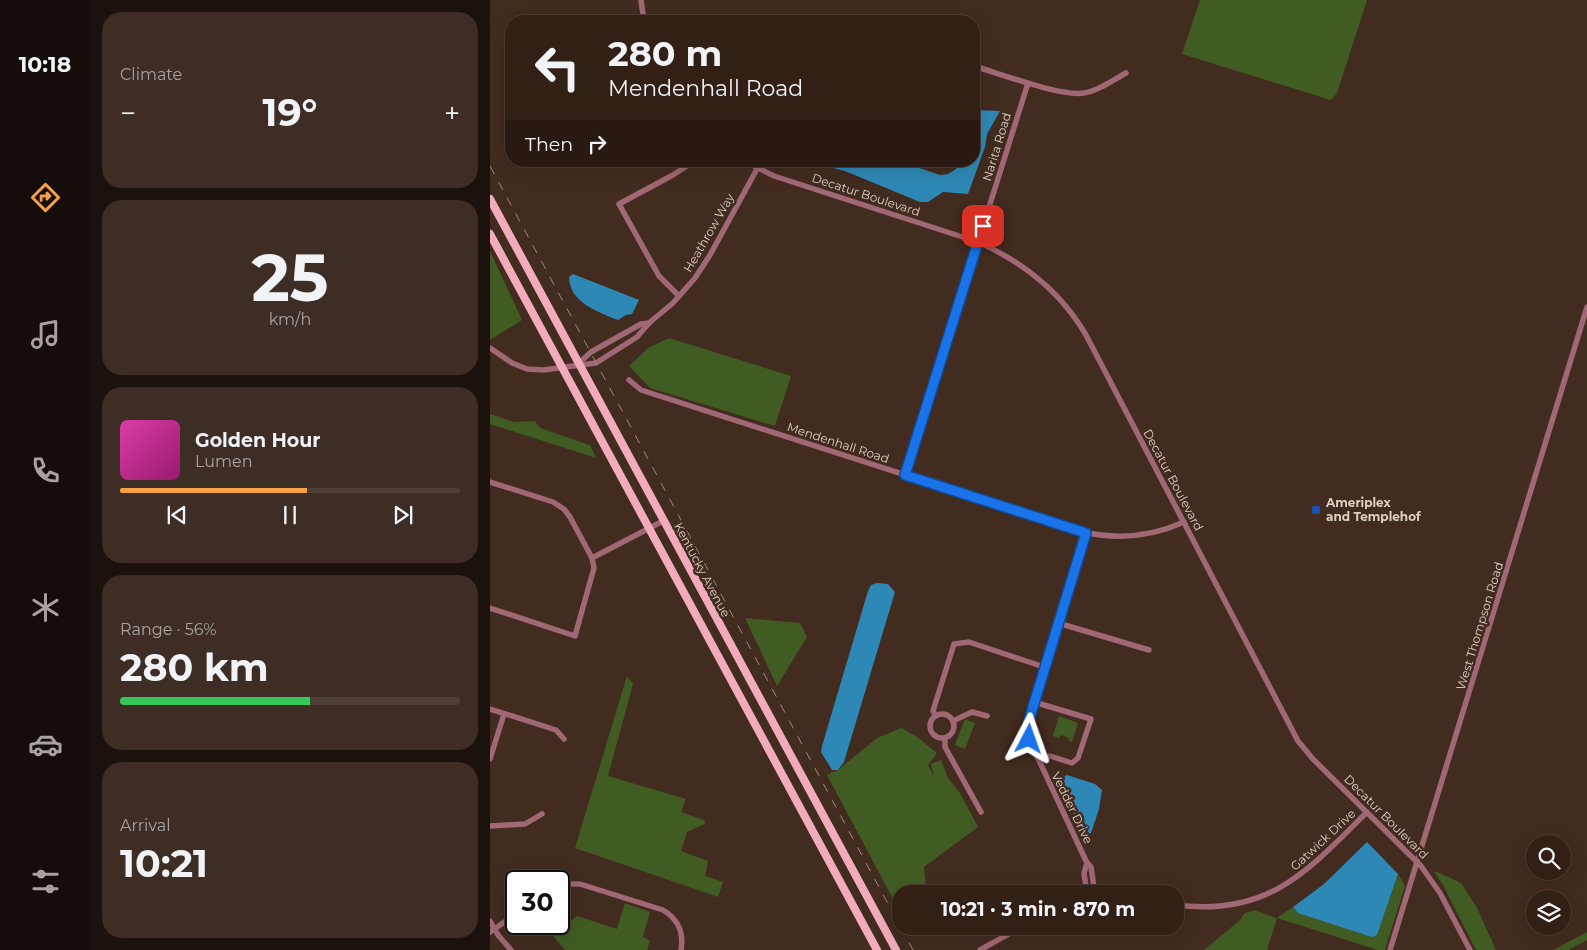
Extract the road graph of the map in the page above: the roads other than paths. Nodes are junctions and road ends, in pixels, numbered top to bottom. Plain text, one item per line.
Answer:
1 (641, 0) edge
2 (643, 15) edge
3 (980, 68) edge
4 (1126, 73) dead end
5 (1028, 83) junction
6 (685, 167) edge
7 (754, 167) edge
8 (757, 169) junction
9 (490, 199) edge
10 (490, 234) edge
11 (978, 242) junction
12 (679, 296) junction
13 (1587, 307) edge
14 (649, 323) junction
15 (490, 348) edge
16 (578, 364) junction
17 (562, 368) junction
18 (629, 380) dead end
19 (905, 475) junction
20 (490, 482) edge
21 (663, 521) junction
22 (1184, 522) junction
23 (649, 528) junction
24 (1086, 533) junction
25 (592, 558) junction
26 (490, 608) edge
27 (1058, 623) junction
28 (1149, 650) dead end
29 (1044, 667) junction
30 (1034, 702) junction
31 (490, 709) edge
32 (504, 714) junction
33 (936, 716) junction
34 (988, 716) dead end
35 (953, 721) junction
36 (945, 738) junction
37 (564, 739) dead end
38 (1037, 757) junction
39 (490, 759) edge
40 (981, 812) dead end
41 (1367, 812) junction
42 (542, 814) dead end
43 (490, 826) edge
44 (1417, 862) junction
45 (1087, 863) junction
46 (570, 884) edge
47 (1086, 885) edge
48 (1093, 885) edge
49 (1184, 906) edge
50 (490, 921) edge
51 (505, 922) edge
52 (492, 931) edge
53 (1007, 935) edge
54 (511, 950) edge
55 (681, 950) edge
56 (877, 950) edge
57 (896, 950) edge
58 (980, 950) edge
59 (1390, 950) edge
60 (1470, 950) edge

1 - 2 street
3 - 5 street
4 - 5 street
5 - 11 street, Narita Road
6 - 12 street
7 - 8 street, Decatur Boulevard
8 - 11 street, Decatur Boulevard
8 - 12 street, Heathrow Way
9 - 16 main road, Kentucky Avenue
10 - 17 main road
11 - 19 street, Narita Road
11 - 22 street, Decatur Boulevard
12 - 14 street, Heathrow Way
13 - 44 street, West Thompson Road
14 - 16 street, Heathrow Way
14 - 16 street, Heathrow Way
15 - 17 street
16 - 17 street
16 - 21 main road, Kentucky Avenue
17 - 23 main road
18 - 19 street, Mendenhall Road
19 - 24 street, Mendenhall Road
20 - 25 street
21 - 23 street
21 - 57 main road, Kentucky Avenue
22 - 24 street, Mendenhall Road
22 - 41 street, Decatur Boulevard
23 - 25 street
23 - 56 main road
24 - 27 street, Vedder Drive
25 - 26 street
27 - 28 street
27 - 29 street, Vedder Drive
29 - 30 street, Vedder Drive
29 - 33 street
30 - 38 street, Vedder Drive
30 - 38 street
31 - 32 street
32 - 37 street
32 - 39 street
33 - 35 street
33 - 36 street
34 - 35 street
35 - 36 street
36 - 40 street
38 - 45 street, Vedder Drive
41 - 44 street, Decatur Boulevard
41 - 49 street, Gatwick Drive
42 - 43 street
44 - 59 street, West Thompson Road
44 - 60 street, Decatur Boulevard
45 - 47 street, Vedder Drive
45 - 48 street, Vedder Drive
46 - 55 street
50 - 52 street
51 - 52 street
52 - 54 street
53 - 58 street

